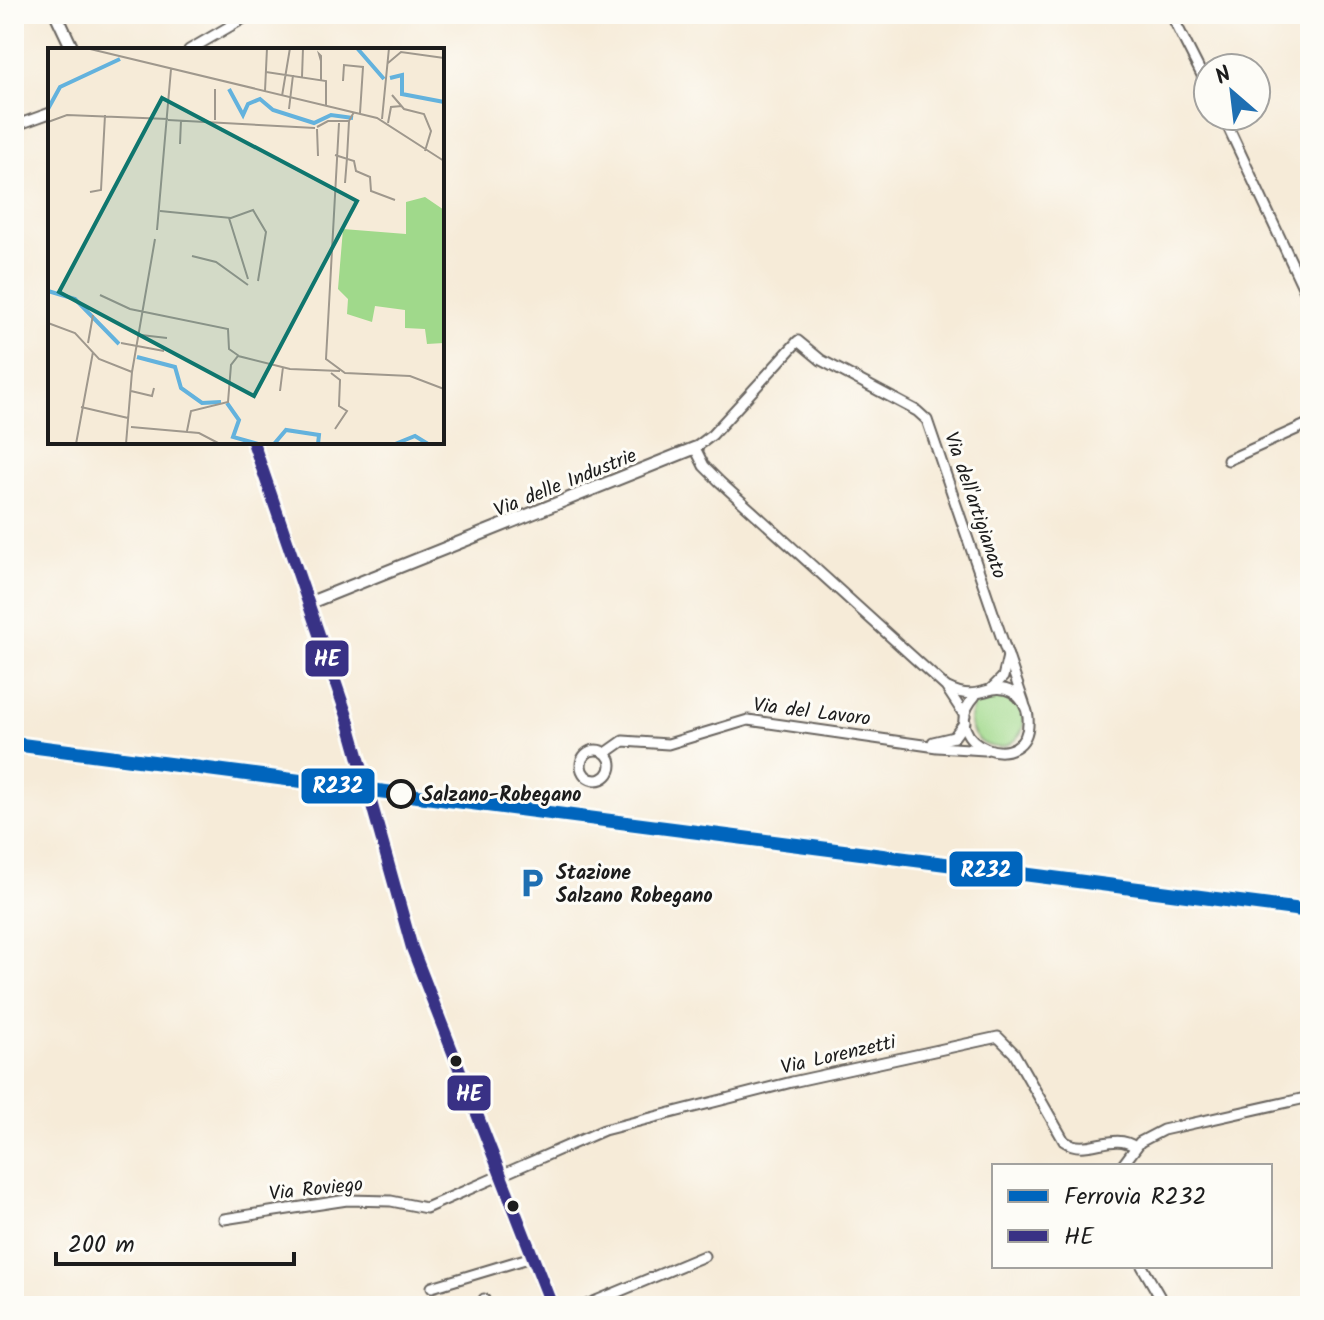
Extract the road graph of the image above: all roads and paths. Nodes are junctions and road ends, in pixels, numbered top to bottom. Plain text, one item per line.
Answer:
1 (56, 14) edge
2 (251, 14) edge
3 (1171, 14) edge
4 (72, 48) edge
5 (192, 48) edge
6 (1192, 55) edge
7 (48, 114) edge
8 (14, 126) edge
9 (1230, 132) edge
10 (1310, 302) edge
11 (798, 341) joint
12 (1310, 423) edge
13 (254, 444) edge
14 (695, 448) junction
15 (1228, 460) dead end
16 (309, 603) junction
17 (1008, 656) junction
18 (946, 687) junction
19 (991, 689) junction
20 (975, 696) junction
21 (1024, 703) junction
22 (347, 716) tunnel mouth
23 (965, 719) junction
24 (926, 743) junction
25 (985, 750) junction
26 (606, 753) dead end
27 (361, 766) tunnel mouth
28 (1310, 1097) edge
29 (1135, 1147) junction
30 (1123, 1164) edge
31 (501, 1178) junction
32 (224, 1219) dead end
33 (704, 1256) dead end
34 (532, 1257) junction
35 (1143, 1268) edge
36 (432, 1287) dead end
37 (552, 1306) edge
38 (584, 1306) edge
39 (1165, 1306) edge

1 - 4 street
2 - 5 street
3 - 6 street
7 - 8 street
9 - 10 street
11 - 14 street, Via delle Industrie
11 - 17 street, Via dell'artigianato
12 - 15 street
13 - 16 street
14 - 16 street, Via delle Industrie
14 - 18 street
16 - 22 street
17 - 19 street
17 - 21 street, Via dell'artigianato
18 - 20 street
18 - 23 street
19 - 20 street
19 - 21 street
20 - 23 street
21 - 25 street, Via dell'artigianato
23 - 24 street
23 - 25 street
24 - 25 street, Via del Lavoro
24 - 26 street, Via del Lavoro
27 - 31 street
28 - 29 street
29 - 30 street
29 - 31 street, Via Lorenzetti
31 - 32 street, Via Roviego
31 - 34 street
33 - 38 street
34 - 36 street
34 - 37 street
35 - 39 street

